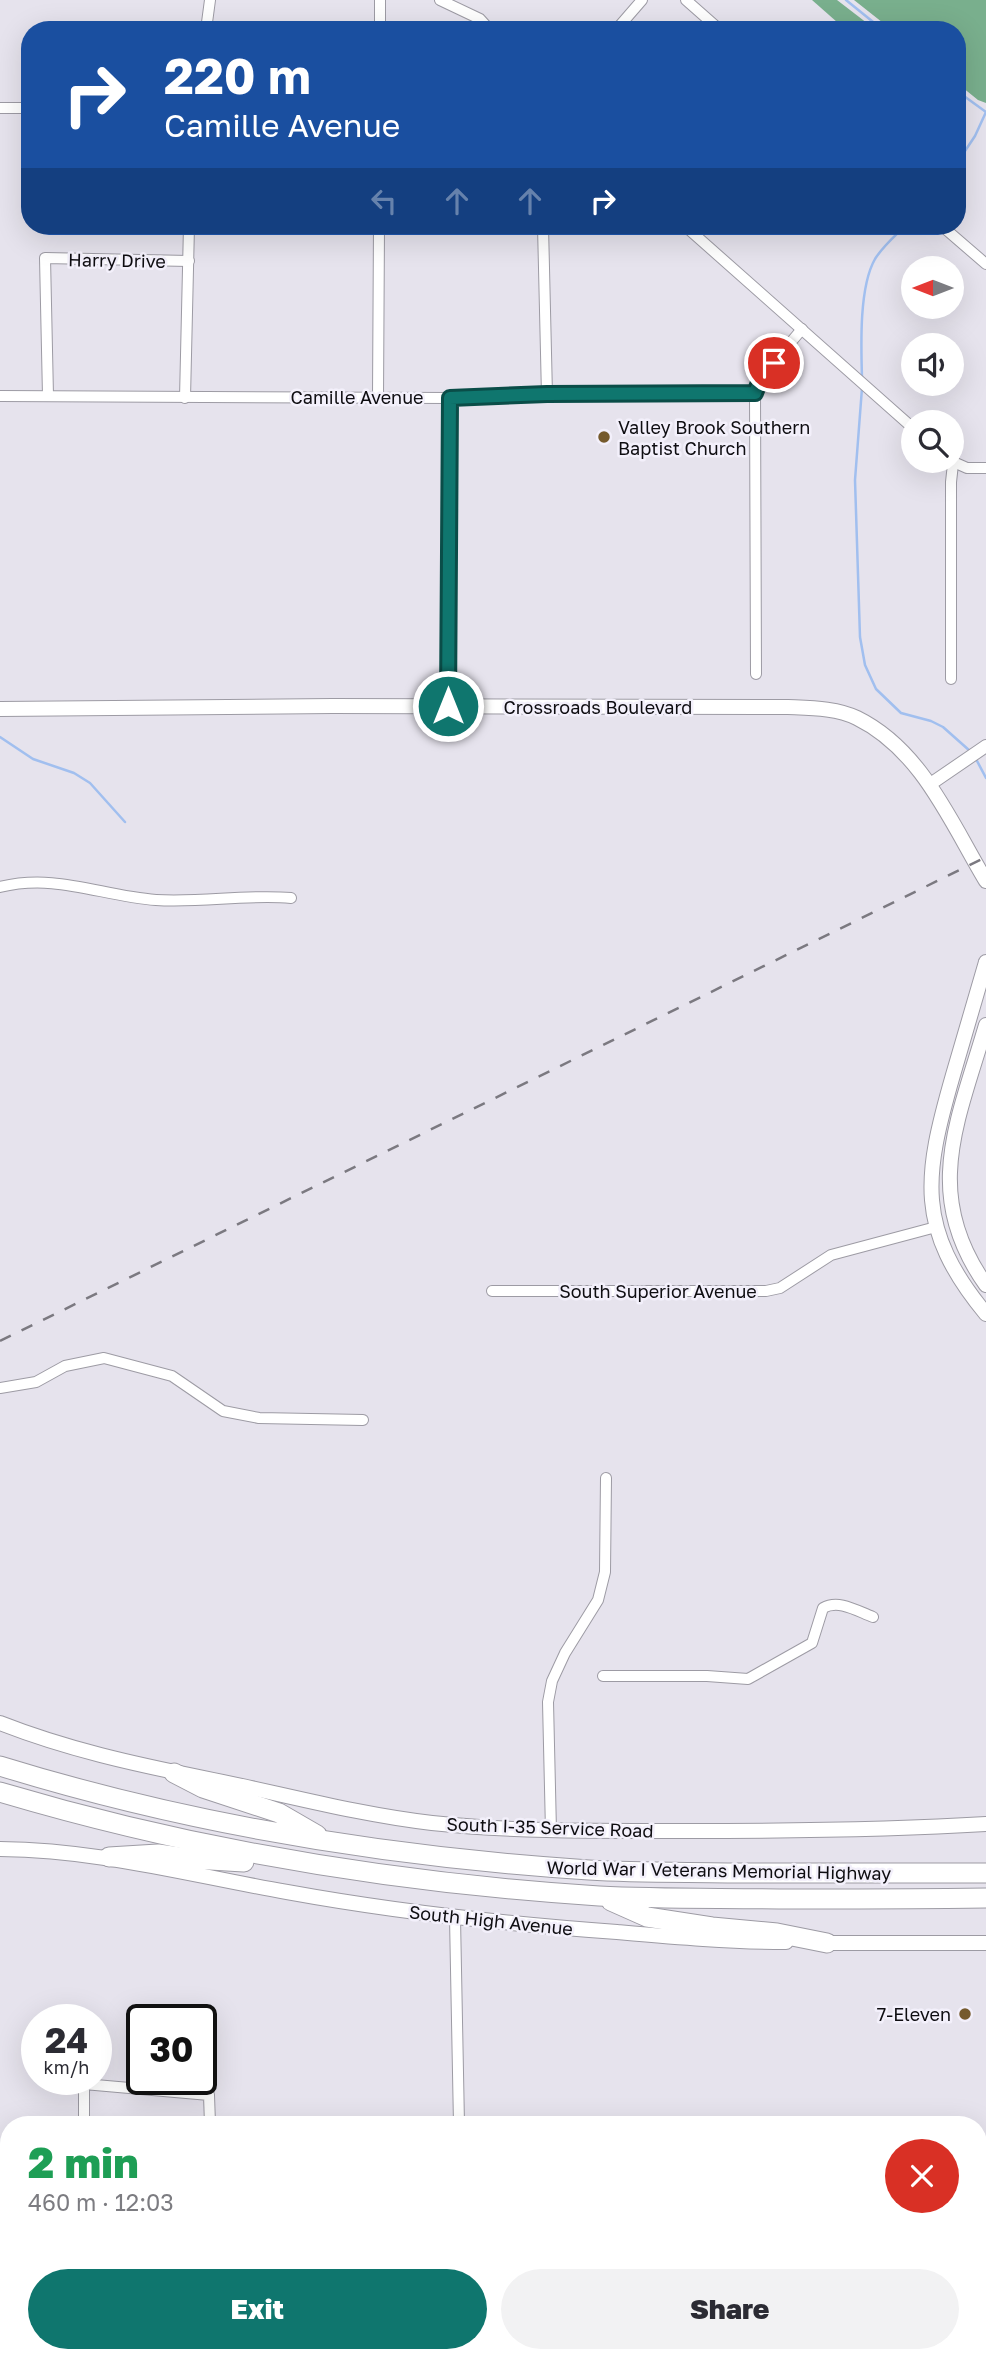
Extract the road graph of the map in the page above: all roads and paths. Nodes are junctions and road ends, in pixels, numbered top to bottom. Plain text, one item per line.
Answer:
1 (210, 0) edge
2 (380, 0) edge
3 (440, 0) edge
4 (642, 0) edge
5 (686, 0) edge
6 (207, 21) edge
7 (380, 21) edge
8 (482, 21) edge
9 (624, 21) edge
10 (710, 21) edge
11 (0, 108) edge
12 (21, 108) edge
13 (189, 235) edge
14 (379, 235) edge
15 (543, 235) edge
16 (695, 235) edge
17 (952, 235) edge
18 (189, 261) junction
19 (986, 264) edge
20 (802, 329) junction
21 (755, 393) junction
22 (547, 394) junction
23 (0, 396) edge
24 (48, 396) junction
25 (378, 397) junction
26 (186, 398) junction
27 (450, 398) junction
28 (901, 417) edge
29 (964, 467) edge
30 (986, 468) edge
31 (951, 473) edge
32 (756, 674) dead end
33 (951, 679) dead end
34 (448, 706) junction
35 (0, 709) edge
36 (986, 746) edge
37 (929, 785) junction
38 (986, 881) edge
39 (0, 887) edge
40 (292, 898) dead end
41 (986, 962) edge
42 (986, 1028) edge
43 (966, 1032) junction
44 (983, 1045) edge
45 (936, 1227) junction
46 (986, 1284) edge
47 (492, 1291) dead end
48 (986, 1314) edge
49 (0, 1388) edge
50 (363, 1420) dead end
51 (606, 1478) dead end
52 (873, 1617) dead end
53 (604, 1676) dead end
54 (0, 1723) edge
55 (0, 1766) edge
56 (174, 1773) junction
57 (0, 1792) edge
58 (986, 1824) edge
59 (551, 1830) junction
60 (330, 1842) junction
61 (0, 1849) edge
62 (109, 1857) junction
63 (326, 1866) junction
64 (986, 1873) edge
65 (600, 1896) junction
66 (986, 1898) edge
67 (455, 1918) junction
68 (827, 1943) junction
69 (986, 1943) edge
70 (84, 2116) edge
71 (210, 2116) edge
72 (459, 2116) edge

1 - 6 street
2 - 7 street
3 - 8 street
4 - 9 street
5 - 10 street
11 - 12 street
13 - 18 street
14 - 25 street
15 - 22 street
16 - 20 street
17 - 19 street
18 - 24 street, Harry Drive
18 - 26 street
20 - 21 street
20 - 28 street
21 - 22 street, Camille Avenue
21 - 32 street
22 - 27 street, Camille Avenue
23 - 24 street, Camille Avenue
24 - 26 street, Camille Avenue
25 - 26 street, Camille Avenue
25 - 27 street, Camille Avenue
27 - 34 street
29 - 30 street
31 - 33 street
34 - 35 main road, Crossroads Boulevard
34 - 37 main road, Crossroads Boulevard
36 - 37 street
37 - 38 main road, Crossroads Boulevard
39 - 40 street
41 - 43 main road
42 - 43 street
42 - 44 main road
43 - 44 street
43 - 45 main road
44 - 46 main road
45 - 47 street, South Superior Avenue
45 - 48 main road
49 - 50 street
51 - 59 street
52 - 53 street
54 - 56 main road, South I-35 Service Road
55 - 60 highway, World War I Veterans Memorial Highway
56 - 59 main road, South I-35 Service Road
56 - 60 highway
57 - 63 highway, World War I Veterans Memorial Highway
58 - 59 main road, South I-35 Service Road
60 - 64 highway, World War I Veterans Memorial Highway
61 - 62 main road, South High Avenue
62 - 63 highway
62 - 67 main road, South High Avenue
63 - 65 highway, World War I Veterans Memorial Highway
65 - 66 highway, World War I Veterans Memorial Highway
65 - 68 highway
67 - 68 main road, South High Avenue
67 - 72 street
68 - 69 main road, South High Avenue
70 - 71 street

